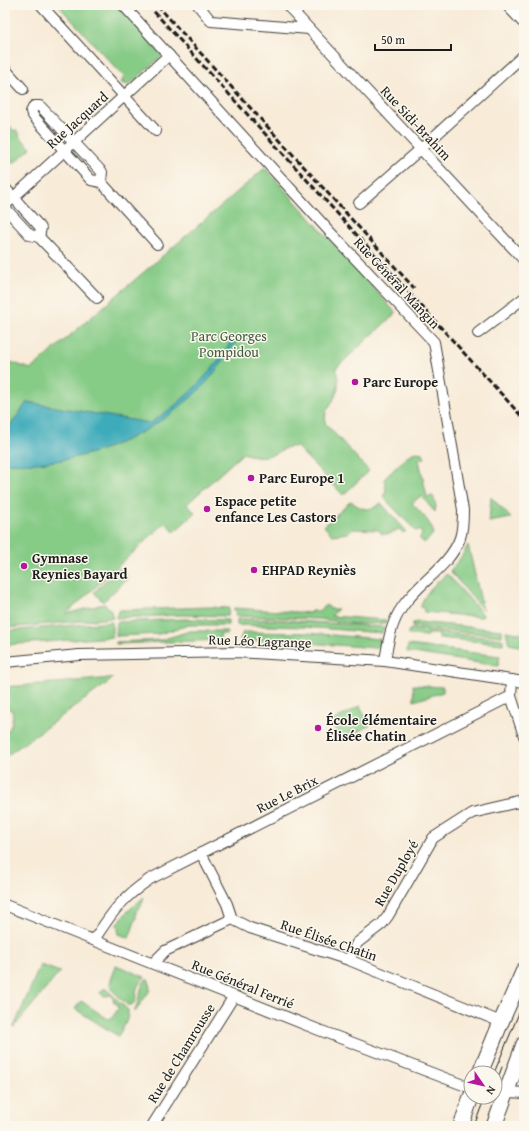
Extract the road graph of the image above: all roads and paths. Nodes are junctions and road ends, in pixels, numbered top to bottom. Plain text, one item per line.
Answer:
1 (41, 5) edge
2 (123, 5) edge
3 (198, 5) edge
4 (287, 5) edge
5 (509, 5) edge
6 (524, 20) edge
7 (309, 29) junction
8 (169, 55) junction
9 (524, 55) edge
10 (5, 69) edge
11 (23, 89) dead end
12 (125, 96) junction
13 (156, 131) dead end
14 (73, 142) junction
15 (420, 149) junction
16 (64, 150) junction
17 (101, 182) junction
18 (5, 188) edge
19 (13, 197) junction
20 (359, 203) dead end
21 (5, 205) edge
22 (5, 208) edge
23 (39, 237) junction
24 (157, 244) dead end
25 (524, 260) edge
26 (97, 298) dead end
27 (524, 298) edge
28 (478, 333) dead end
29 (386, 661) junction
30 (5, 662) edge
31 (512, 680) junction
32 (524, 682) edge
33 (511, 696) junction
34 (524, 736) edge
35 (524, 801) edge
36 (201, 853) junction
37 (5, 905) edge
38 (232, 919) junction
39 (94, 940) junction
40 (349, 960) junction
41 (153, 963) junction
42 (524, 970) edge
43 (234, 996) junction
44 (501, 1022) junction
45 (524, 1044) edge
46 (483, 1065) edge
47 (463, 1085) edge
48 (503, 1087) edge
49 (503, 1091) edge
50 (524, 1093) edge
51 (468, 1105) edge
52 (498, 1105) edge
53 (152, 1126) edge
54 (461, 1126) edge
55 (494, 1126) edge

1 - 12 street
2 - 8 street, Rue Général Mangin
3 - 7 street
4 - 7 street, Rue Sidi-Brahim
5 - 6 main road
7 - 15 street, Rue Sidi-Brahim
8 - 12 street, Rue Jacquard
8 - 29 street, Rue Général Mangin
9 - 15 street
10 - 11 street
12 - 13 street
12 - 14 street, Rue Jacquard
14 - 16 street, Rue Jacquard
14 - 16 street
14 - 17 street
15 - 20 street
15 - 25 street, Rue Sidi-Brahim
16 - 17 street
16 - 19 street, Rue Jacquard
17 - 24 street
18 - 19 street
19 - 21 street, Rue Jacquard
19 - 23 street
22 - 23 street
23 - 26 street
27 - 28 street
29 - 30 street, Rue Léo Lagrange
29 - 31 street, Rue Léo Lagrange
31 - 32 street, Rue Léo Lagrange
31 - 33 street
33 - 34 street
33 - 36 street, Rue Le Brix
35 - 40 street, Rue Duployé
36 - 38 street
36 - 39 street, Rue Le Brix
37 - 39 street, Rue Général Ferrié
38 - 40 street, Rue Élisée Chatin
38 - 41 street
39 - 41 street, Rue Général Ferrié
40 - 44 street, Rue Élisée Chatin
41 - 43 street, Rue Général Ferrié
42 - 44 main road
43 - 47 street, Rue Général Ferrié
43 - 53 street, Rue de Chamrousse
44 - 46 main road
45 - 48 main road
49 - 50 street
51 - 54 main road
52 - 55 main road

